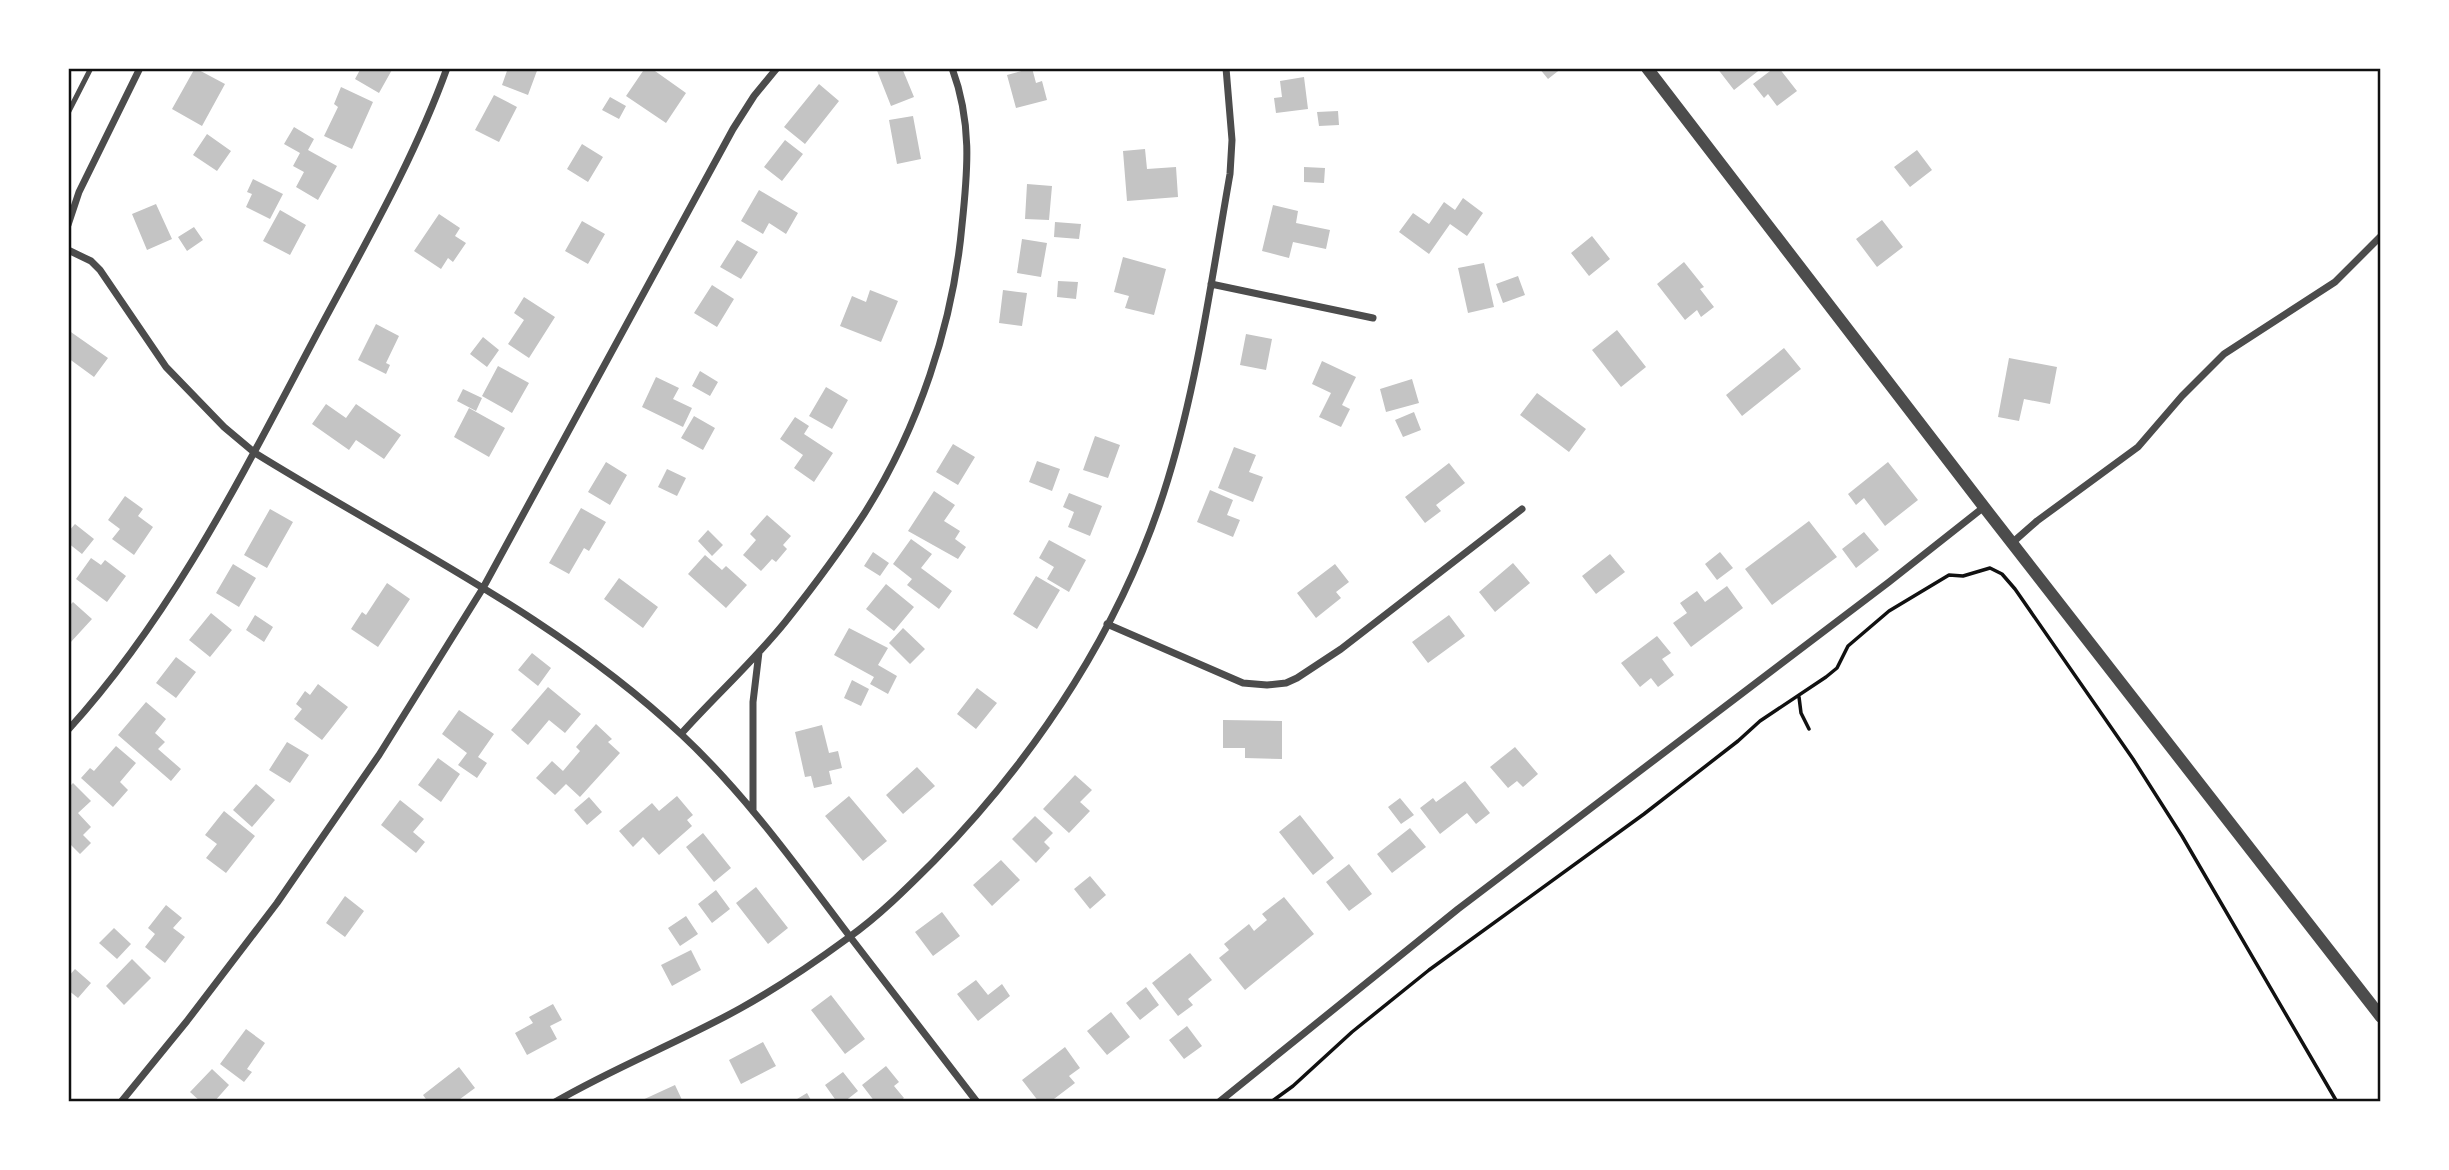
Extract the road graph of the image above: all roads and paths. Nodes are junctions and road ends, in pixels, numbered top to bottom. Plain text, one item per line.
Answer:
1 (91, 68) edge
2 (140, 68) edge
3 (447, 68) edge
4 (777, 68) edge
5 (952, 68) edge
6 (1226, 68) edge
7 (1647, 68) edge
8 (68, 113) edge
9 (68, 225) edge
10 (2381, 236) edge
11 (68, 250) edge
12 (1211, 284) junction
13 (1373, 318) dead end
14 (255, 453) junction
15 (1984, 507) junction
16 (1522, 509) dead end
17 (2012, 542) junction
18 (483, 587) junction
19 (1107, 624) junction
20 (759, 651) junction
21 (1799, 698) junction
22 (1809, 729) dead end
23 (68, 730) edge
24 (681, 734) junction
25 (753, 811) junction
26 (850, 937) junction
27 (2381, 1017) edge
28 (121, 1102) edge
29 (555, 1102) edge
30 (977, 1102) edge
31 (1219, 1102) edge
32 (1271, 1102) edge
33 (2337, 1102) edge

1 - 8 lane
2 - 9 street
3 - 14 street
4 - 18 street
5 - 20 street
6 - 12 street
7 - 15 street
10 - 17 street
11 - 14 street
12 - 13 street
12 - 19 street
14 - 18 street
14 - 23 street
15 - 17 street
15 - 31 street
16 - 19 street
17 - 27 street
18 - 24 street
18 - 28 street
19 - 26 street
20 - 24 street
20 - 25 street
21 - 22 path
21 - 32 path
21 - 33 path
24 - 25 street
25 - 26 street
26 - 29 street
26 - 30 street

